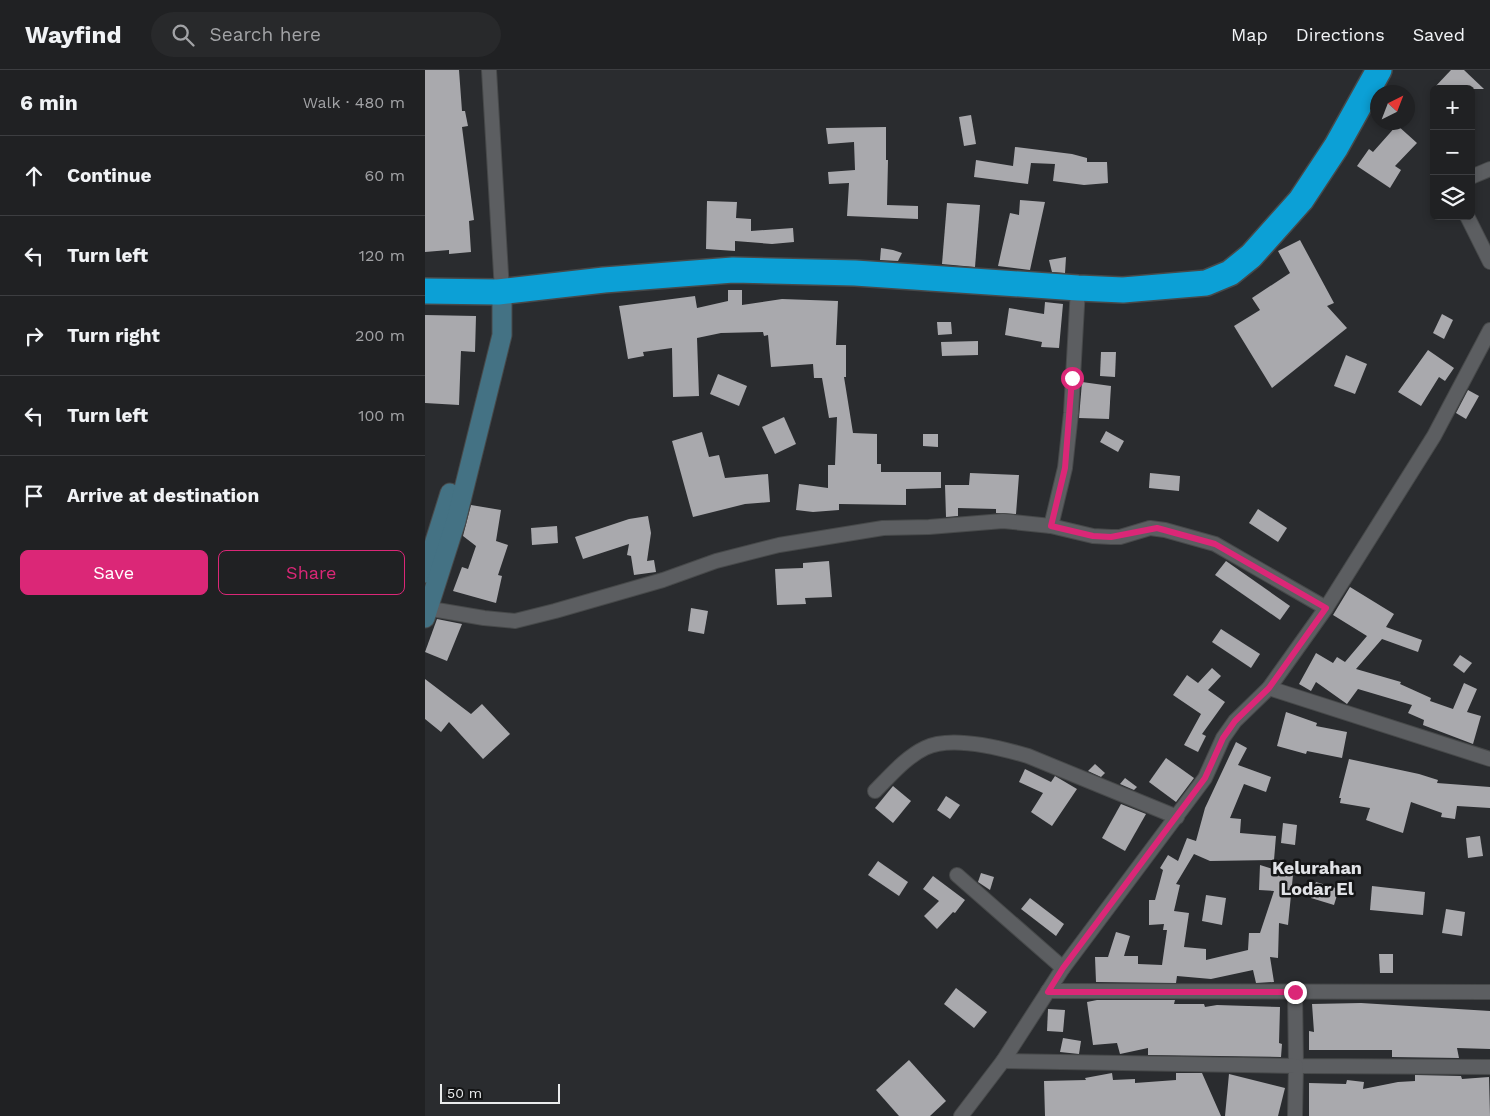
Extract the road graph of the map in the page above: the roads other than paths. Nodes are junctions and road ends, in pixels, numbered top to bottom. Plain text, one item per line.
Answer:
1 (489, 70) edge
2 (1379, 70) edge
3 (1490, 168) edge
4 (1475, 175) edge
5 (1469, 220) edge
6 (1490, 262) edge
7 (1078, 288) junction
8 (425, 291) edge
9 (502, 291) junction
10 (1490, 330) edge
11 (1051, 526) junction
12 (425, 573) edge
13 (1326, 608) junction
14 (426, 612) edge
15 (1269, 688) junction
16 (1490, 759) edge
17 (875, 791) dead end
18 (1177, 817) junction
19 (957, 875) dead end
20 (1063, 968) junction
21 (1048, 992) junction
22 (1295, 992) junction
23 (1490, 992) edge
24 (1003, 1061) junction
25 (1296, 1066) junction
26 (1490, 1067) edge
27 (961, 1116) edge
28 (1295, 1116) edge

1 - 9 street
2 - 7 highway
3 - 4 street
5 - 6 street
7 - 9 highway
7 - 11 street
8 - 9 highway
9 - 12 street
9 - 14 street
10 - 13 street
11 - 13 street
11 - 14 street
13 - 15 street
15 - 16 street
15 - 18 street
17 - 18 street
18 - 20 street
19 - 20 street
20 - 21 street
21 - 22 street
21 - 24 street
22 - 23 street
22 - 25 street
24 - 25 street
24 - 27 street
25 - 26 street
25 - 28 street

